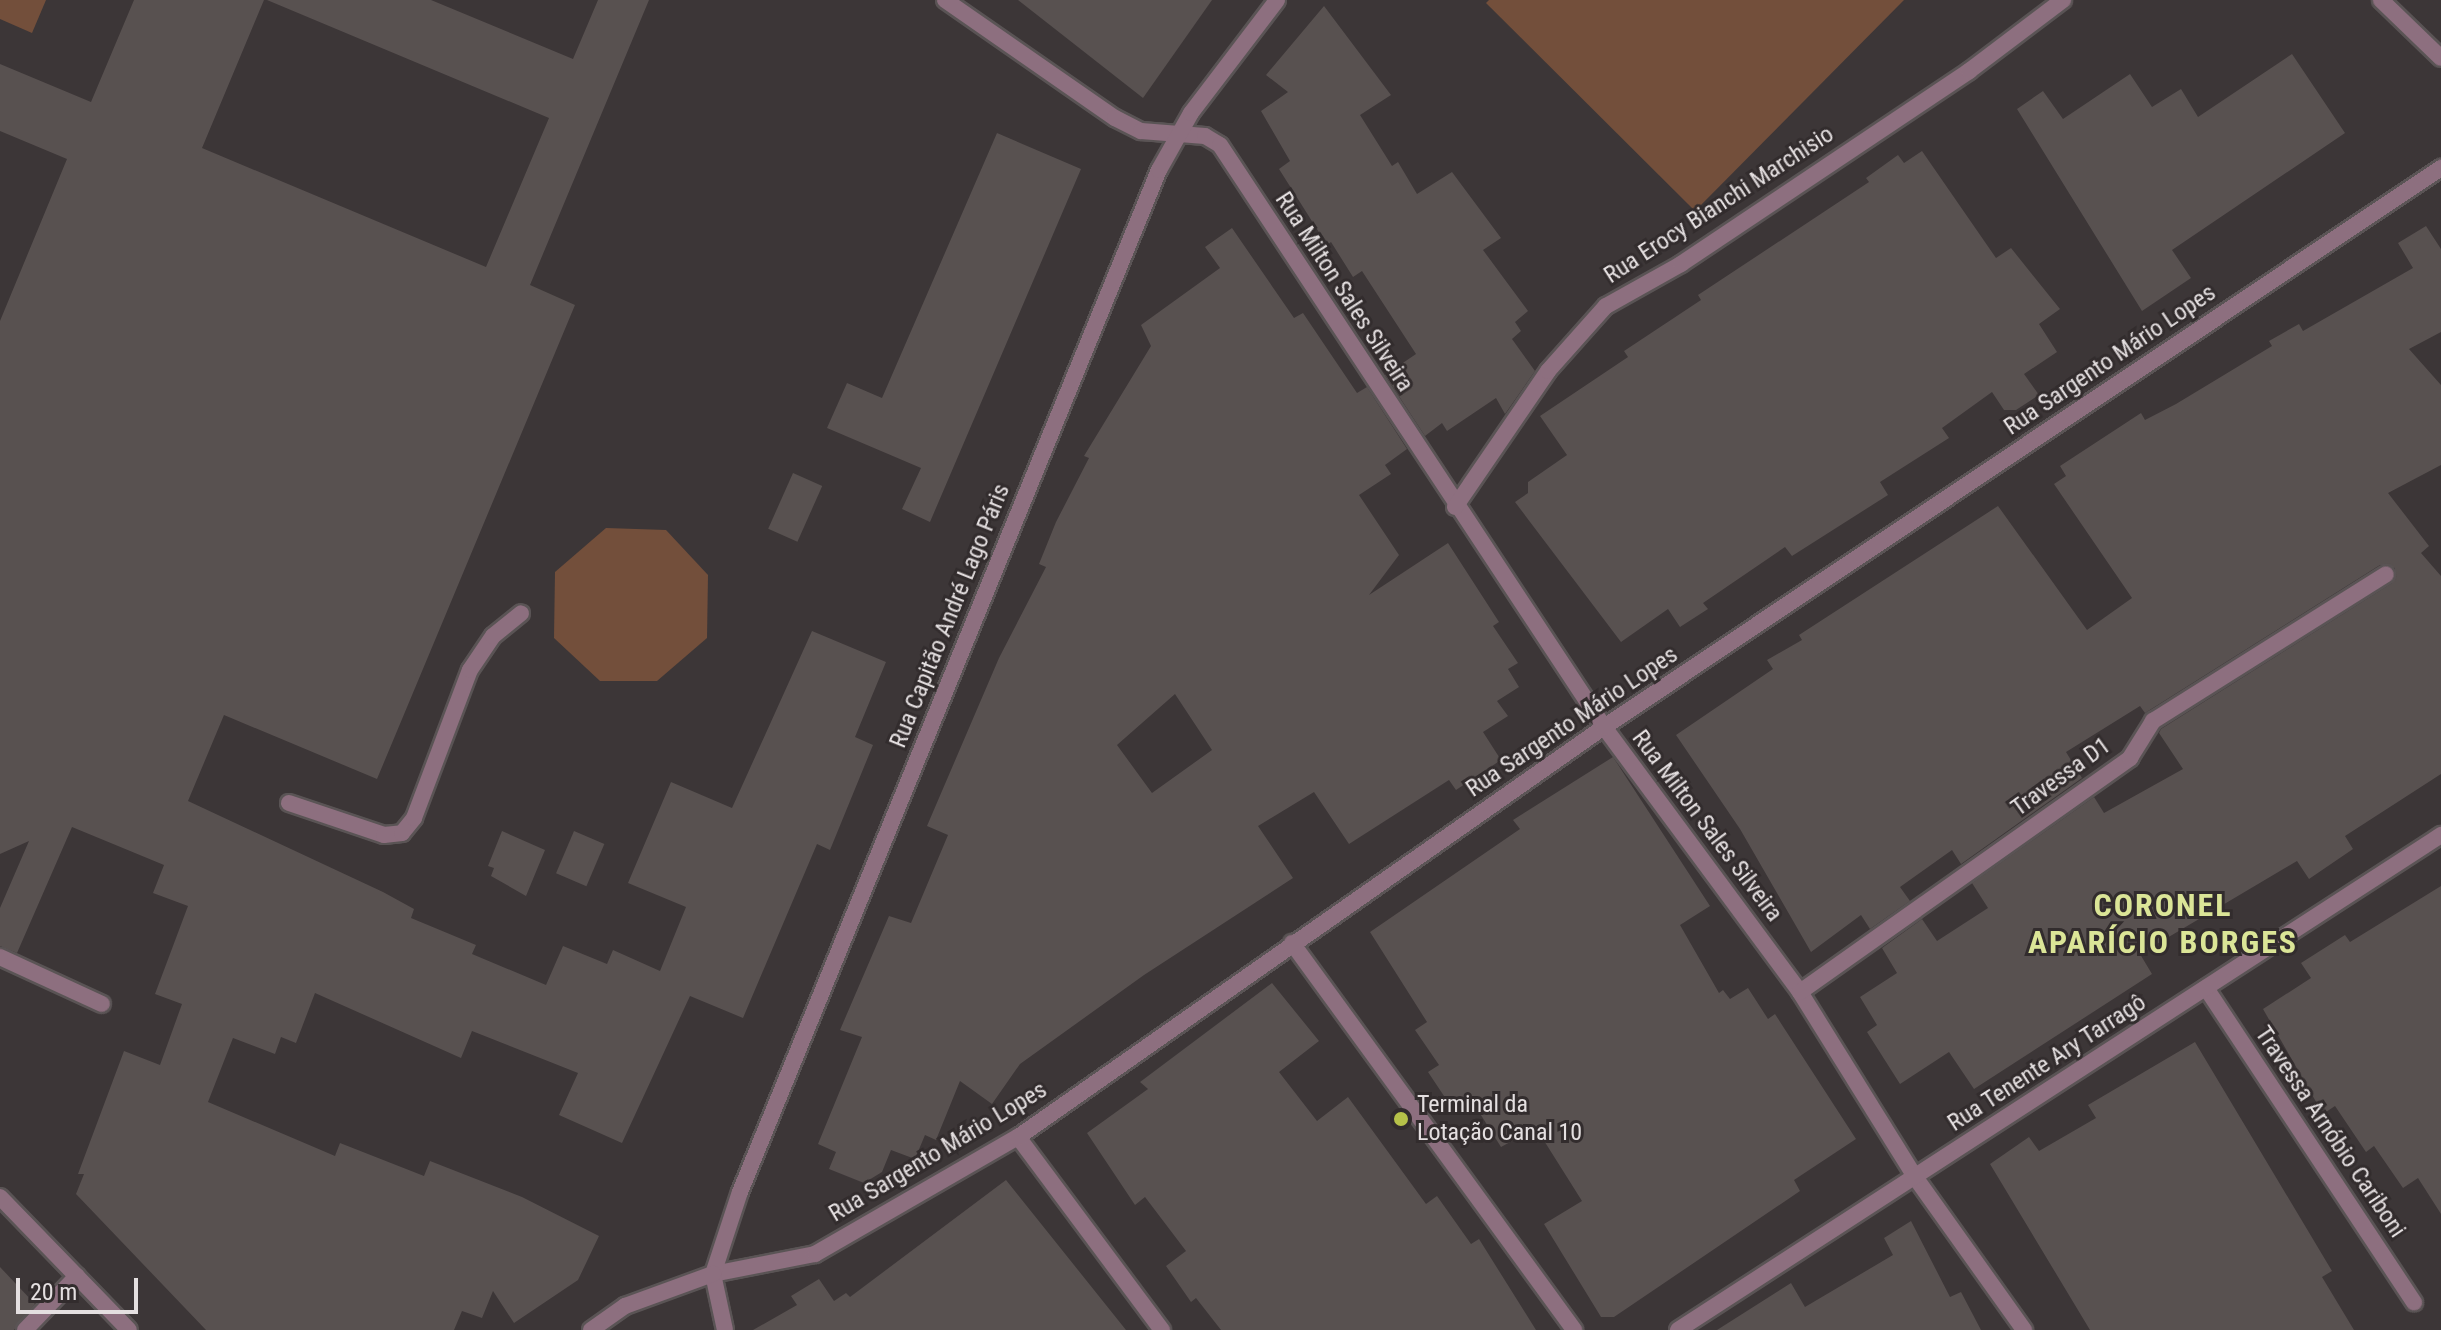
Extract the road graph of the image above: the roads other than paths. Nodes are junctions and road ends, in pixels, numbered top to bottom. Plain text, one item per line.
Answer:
1 (945, 0) edge
2 (1277, 0) edge
3 (2063, 0) edge
4 (2381, 0) edge
5 (2441, 58) edge
6 (1179, 135) junction
7 (2441, 168) edge
8 (1455, 507) junction
9 (2386, 574) dead end
10 (521, 613) dead end
11 (1604, 727) junction
12 (289, 803) dead end
13 (2441, 835) edge
14 (1292, 943) junction
15 (0, 957) edge
16 (2206, 988) junction
17 (1800, 992) junction
18 (102, 1004) dead end
19 (1018, 1137) junction
20 (1915, 1177) junction
21 (0, 1197) edge
22 (713, 1274) junction
23 (77, 1276) junction
24 (2414, 1302) dead end
25 (25, 1330) edge
26 (129, 1330) edge
27 (591, 1330) edge
28 (725, 1330) edge
29 (1162, 1330) edge
30 (1574, 1330) edge
31 (1678, 1330) edge
32 (2024, 1330) edge

1 - 6 street, Rua Milton Sales Silveira
2 - 6 street, Rua Capitão André Lago Páris
3 - 8 street, Rua Erocy Bianchi Marchisio
4 - 5 street
6 - 8 street, Rua Milton Sales Silveira
6 - 22 street, Rua Capitão André Lago Páris
7 - 11 street, Rua Sargento Mário Lopes
8 - 11 street, Rua Milton Sales Silveira
9 - 17 street, Travessa D1
10 - 12 street
11 - 14 street, Rua Sargento Mário Lopes
11 - 17 street, Rua Milton Sales Silveira
13 - 16 street, Rua Tenente Ary Tarragô
14 - 19 street, Rua Sargento Mário Lopes
14 - 30 street
15 - 18 street
16 - 20 street, Rua Tenente Ary Tarragô
16 - 24 street, Travessa Arnóbio Cariboni
17 - 20 street, Rua Milton Sales Silveira
19 - 22 street, Rua Sargento Mário Lopes
19 - 29 street
20 - 31 street, Rua Tenente Ary Tarragô
20 - 32 street, Rua Milton Sales Silveira
21 - 23 street
22 - 27 street, Rua Sargento Mário Lopes
22 - 28 street
23 - 25 street
23 - 26 street

